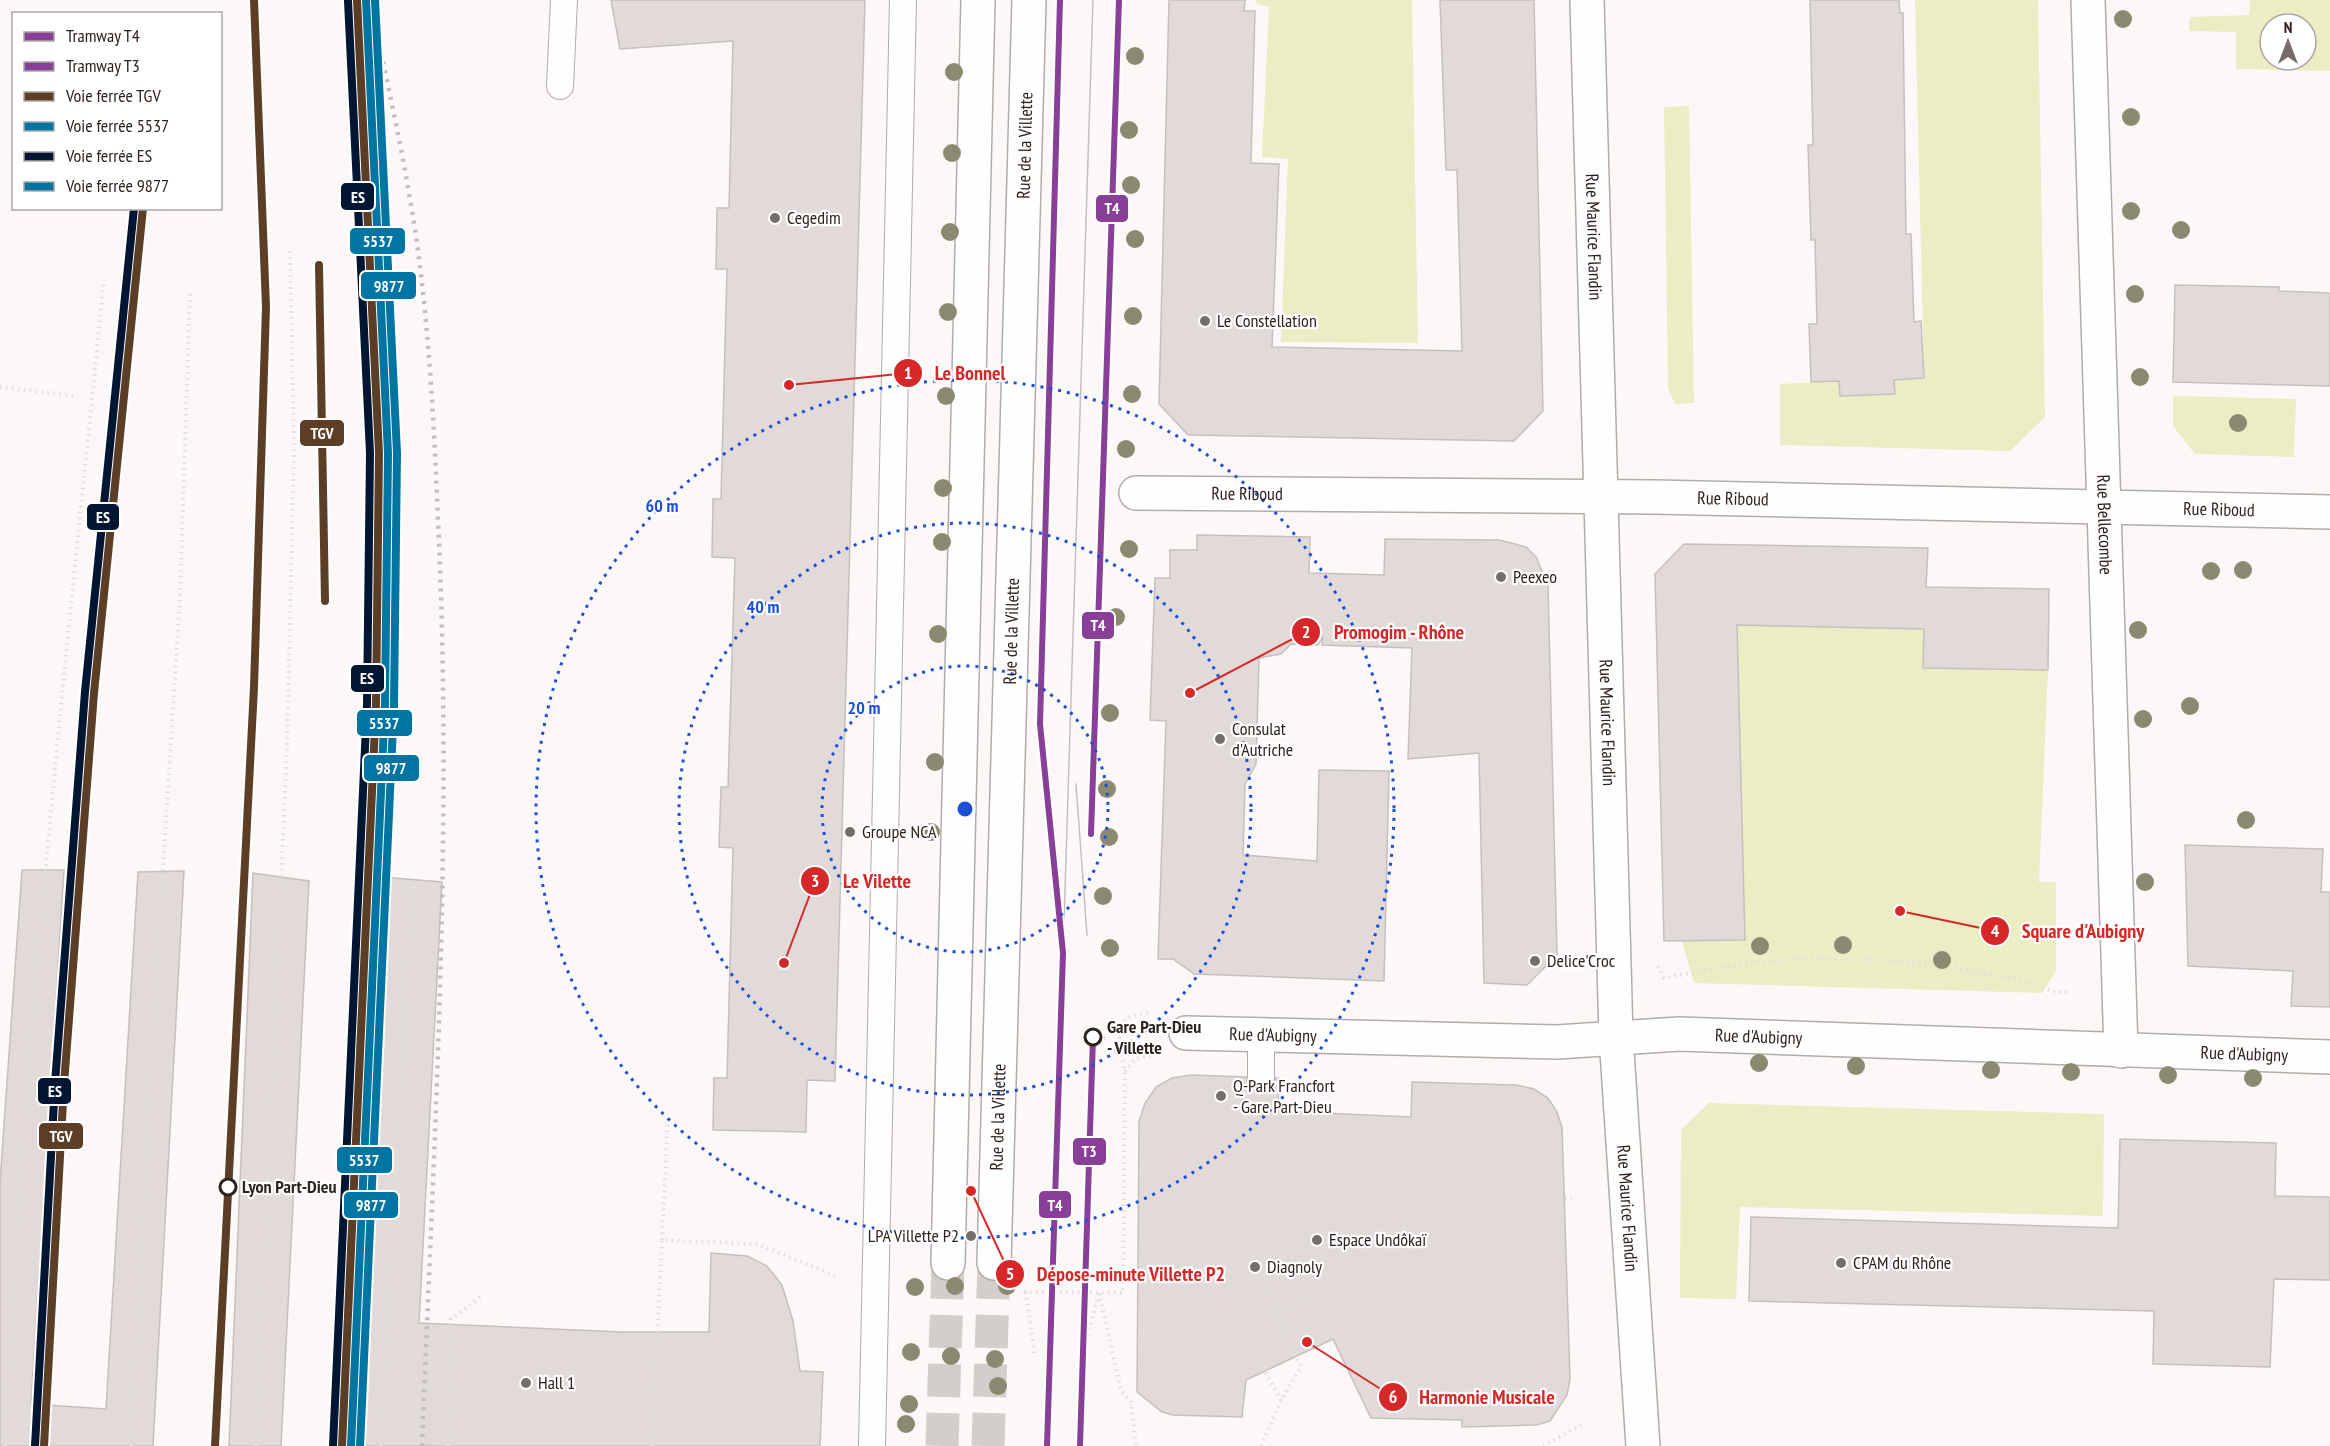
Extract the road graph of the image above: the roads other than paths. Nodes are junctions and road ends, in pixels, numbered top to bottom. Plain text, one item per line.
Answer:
1 (564, 0) edge
2 (903, 0) edge
3 (978, 0) edge
4 (1029, 0) edge
5 (1587, 0) edge
6 (2088, 0) edge
7 (560, 86) dead end
8 (1136, 493) dead end
9 (1600, 497) junction
10 (2102, 507) junction
11 (2330, 512) edge
12 (1186, 1033) dead end
13 (1261, 1035) junction
14 (1616, 1036) junction
15 (2121, 1051) junction
16 (2330, 1057) edge
17 (1261, 1078) dead end
18 (948, 1263) tunnel mouth
19 (994, 1263) tunnel mouth
20 (872, 1446) edge
21 (1643, 1446) edge

1 - 7 lane
2 - 20 lane
3 - 18 street
4 - 19 street, Rue de la Villette
5 - 9 street, Rue Maurice Flandin
6 - 10 street, Rue Bellecombe
8 - 9 street, Rue Riboud
9 - 10 street, Rue Riboud
9 - 14 street, Rue Maurice Flandin
10 - 11 street, Rue Riboud
10 - 15 street, Rue Bellecombe
12 - 13 street, Rue d'Aubigny
13 - 14 street, Rue d'Aubigny
13 - 17 lane
14 - 15 street, Rue d'Aubigny
14 - 21 street, Rue Maurice Flandin
15 - 16 street, Rue d'Aubigny

